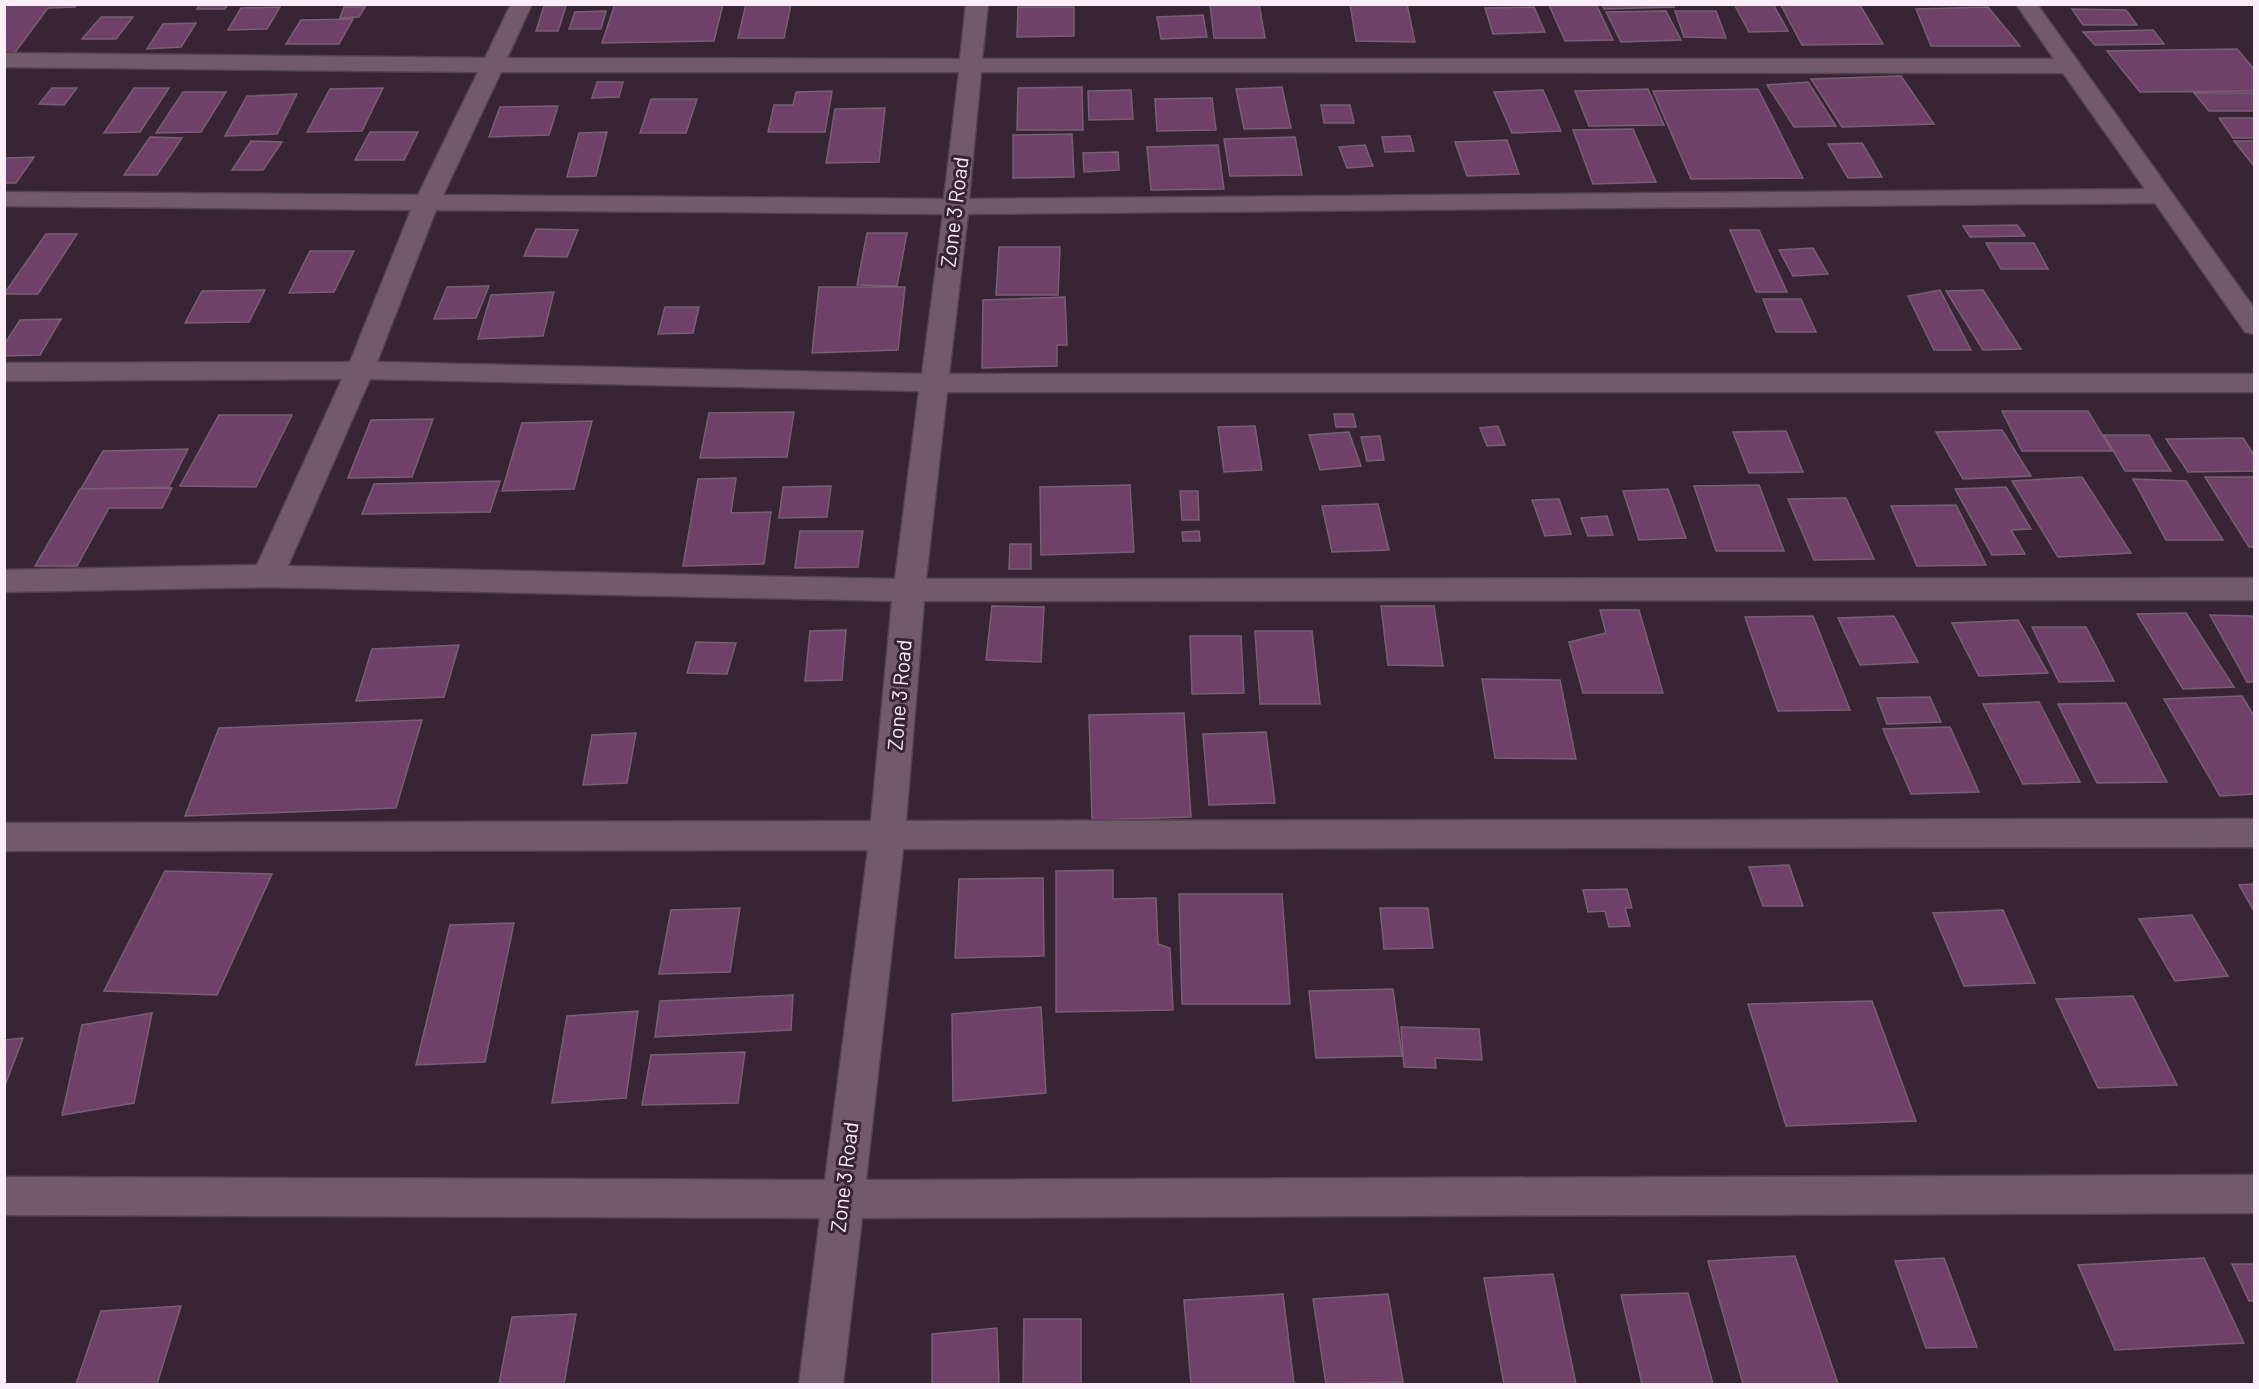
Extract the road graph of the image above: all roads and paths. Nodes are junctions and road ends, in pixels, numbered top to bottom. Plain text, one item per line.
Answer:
1 (522, 4) edge
2 (977, 4) edge
3 (2026, 4) edge
4 (4, 60) edge
5 (972, 64) junction
6 (493, 65) junction
7 (2071, 66) junction
8 (2163, 196) junction
9 (4, 199) edge
10 (427, 202) junction
11 (956, 207) junction
12 (2254, 326) edge
13 (360, 369) junction
14 (4, 372) edge
15 (2254, 382) edge
16 (934, 383) junction
17 (268, 576) junction
18 (4, 581) edge
19 (2254, 589) edge
20 (909, 590) junction
21 (2254, 833) edge
22 (887, 836) junction
23 (4, 837) edge
24 (2254, 1194) edge
25 (4, 1196) edge
26 (843, 1199) junction
27 (821, 1384) edge

1 - 6 street
2 - 5 street, Zone 3 Road
3 - 7 street
4 - 6 street
5 - 6 street
5 - 7 street
5 - 11 street, Zone 3 Road
6 - 10 street
7 - 8 street
8 - 11 street
8 - 12 street
9 - 10 street
10 - 11 street
10 - 13 street
11 - 16 street, Zone 3 Road
13 - 14 street
13 - 16 street
13 - 17 street
15 - 16 street
16 - 20 street, Zone 3 Road
17 - 18 street
17 - 20 street
19 - 20 street
20 - 22 street, Zone 3 Road
21 - 22 street
22 - 23 street
22 - 26 street, Zone 3 Road
24 - 26 street
25 - 26 street
26 - 27 street, Zone 3 Road

